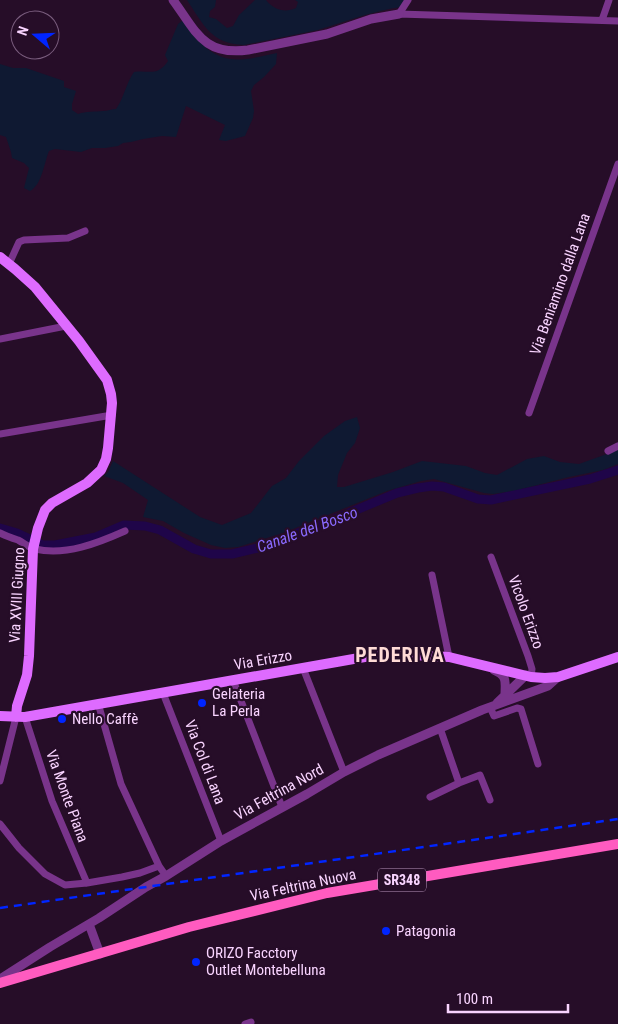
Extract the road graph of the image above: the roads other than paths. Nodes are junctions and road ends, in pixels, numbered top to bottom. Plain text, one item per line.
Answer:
1 (173, 0) edge
2 (408, 0) edge
3 (609, 0) edge
4 (399, 14) junction
5 (602, 20) junction
6 (618, 21) edge
7 (618, 164) edge
8 (85, 231) dead end
9 (0, 257) edge
10 (9, 264) junction
11 (66, 326) junction
12 (0, 339) edge
13 (529, 414) dead end
14 (112, 415) junction
15 (0, 434) edge
16 (618, 446) edge
17 (608, 451) dead end
18 (125, 532) dead end
19 (0, 533) edge
20 (34, 547) junction
21 (491, 557) dead end
22 (432, 575) dead end
23 (448, 657) junction
24 (618, 657) edge
25 (484, 666) junction
26 (303, 668) junction
27 (528, 676) junction
28 (558, 677) junction
29 (233, 680) junction
30 (163, 693) junction
31 (505, 694) junction
32 (527, 694) junction
33 (98, 703) junction
34 (492, 706) junction
35 (0, 716) edge
36 (20, 717) junction
37 (440, 728) junction
38 (538, 764) dead end
39 (344, 772) junction
40 (0, 781) edge
41 (459, 782) junction
42 (430, 797) dead end
43 (490, 800) dead end
44 (282, 807) junction
45 (0, 824) edge
46 (221, 841) junction
47 (618, 844) edge
48 (159, 866) junction
49 (166, 876) junction
50 (86, 883) junction
51 (88, 924) junction
52 (100, 954) junction
53 (0, 981) edge

1 - 4 street
2 - 4 street
3 - 5 street
4 - 5 street
5 - 6 street
7 - 13 street, Via Beniamino dalla Lana
8 - 10 street
9 - 10 main road, Via XVIII Giugno
10 - 11 main road, Via XVIII Giugno
11 - 12 street
11 - 14 main road, Via XVIII Giugno
14 - 15 street
14 - 20 main road, Via XVIII Giugno
16 - 17 street
18 - 20 street
19 - 20 street
20 - 36 main road, Via XVIII Giugno
21 - 27 street, Vicolo Erizzo
22 - 23 street
23 - 25 main road, Via Erizzo
23 - 26 main road, Via Erizzo
24 - 28 main road, Via Feltrina Nord
25 - 27 main road, Via Erizzo
25 - 31 street
26 - 29 main road, Via Erizzo
26 - 39 street
27 - 28 main road, Via Erizzo
27 - 31 street, Via Feltrina Nord
27 - 32 street
28 - 32 street, Via Feltrina Nord
29 - 30 main road, Via Erizzo
29 - 44 street
30 - 33 main road, Via Erizzo
30 - 46 street, Via Col di Lana
31 - 34 street, Via Feltrina Nord
32 - 34 street, Via Feltrina Nord
33 - 36 main road, Via Erizzo
33 - 48 street
34 - 37 street, Via Feltrina Nord
34 - 38 street
35 - 36 main road, Via Erizzo
36 - 40 street
36 - 50 street, Via Monte Piana
37 - 39 street, Via Feltrina Nord
37 - 41 street
39 - 44 street, Via Feltrina Nord
41 - 42 street
41 - 43 street
44 - 46 street, Via Feltrina Nord
45 - 50 street
46 - 49 street, Via Feltrina Nord
47 - 52 main road, Via Feltrina Nuova / SR348
48 - 49 street
48 - 50 street
49 - 51 street, Via Feltrina Nord
51 - 52 street
51 - 53 street, Via Feltrina Nord
52 - 53 main road, Via Feltrina Nuova / SR348

